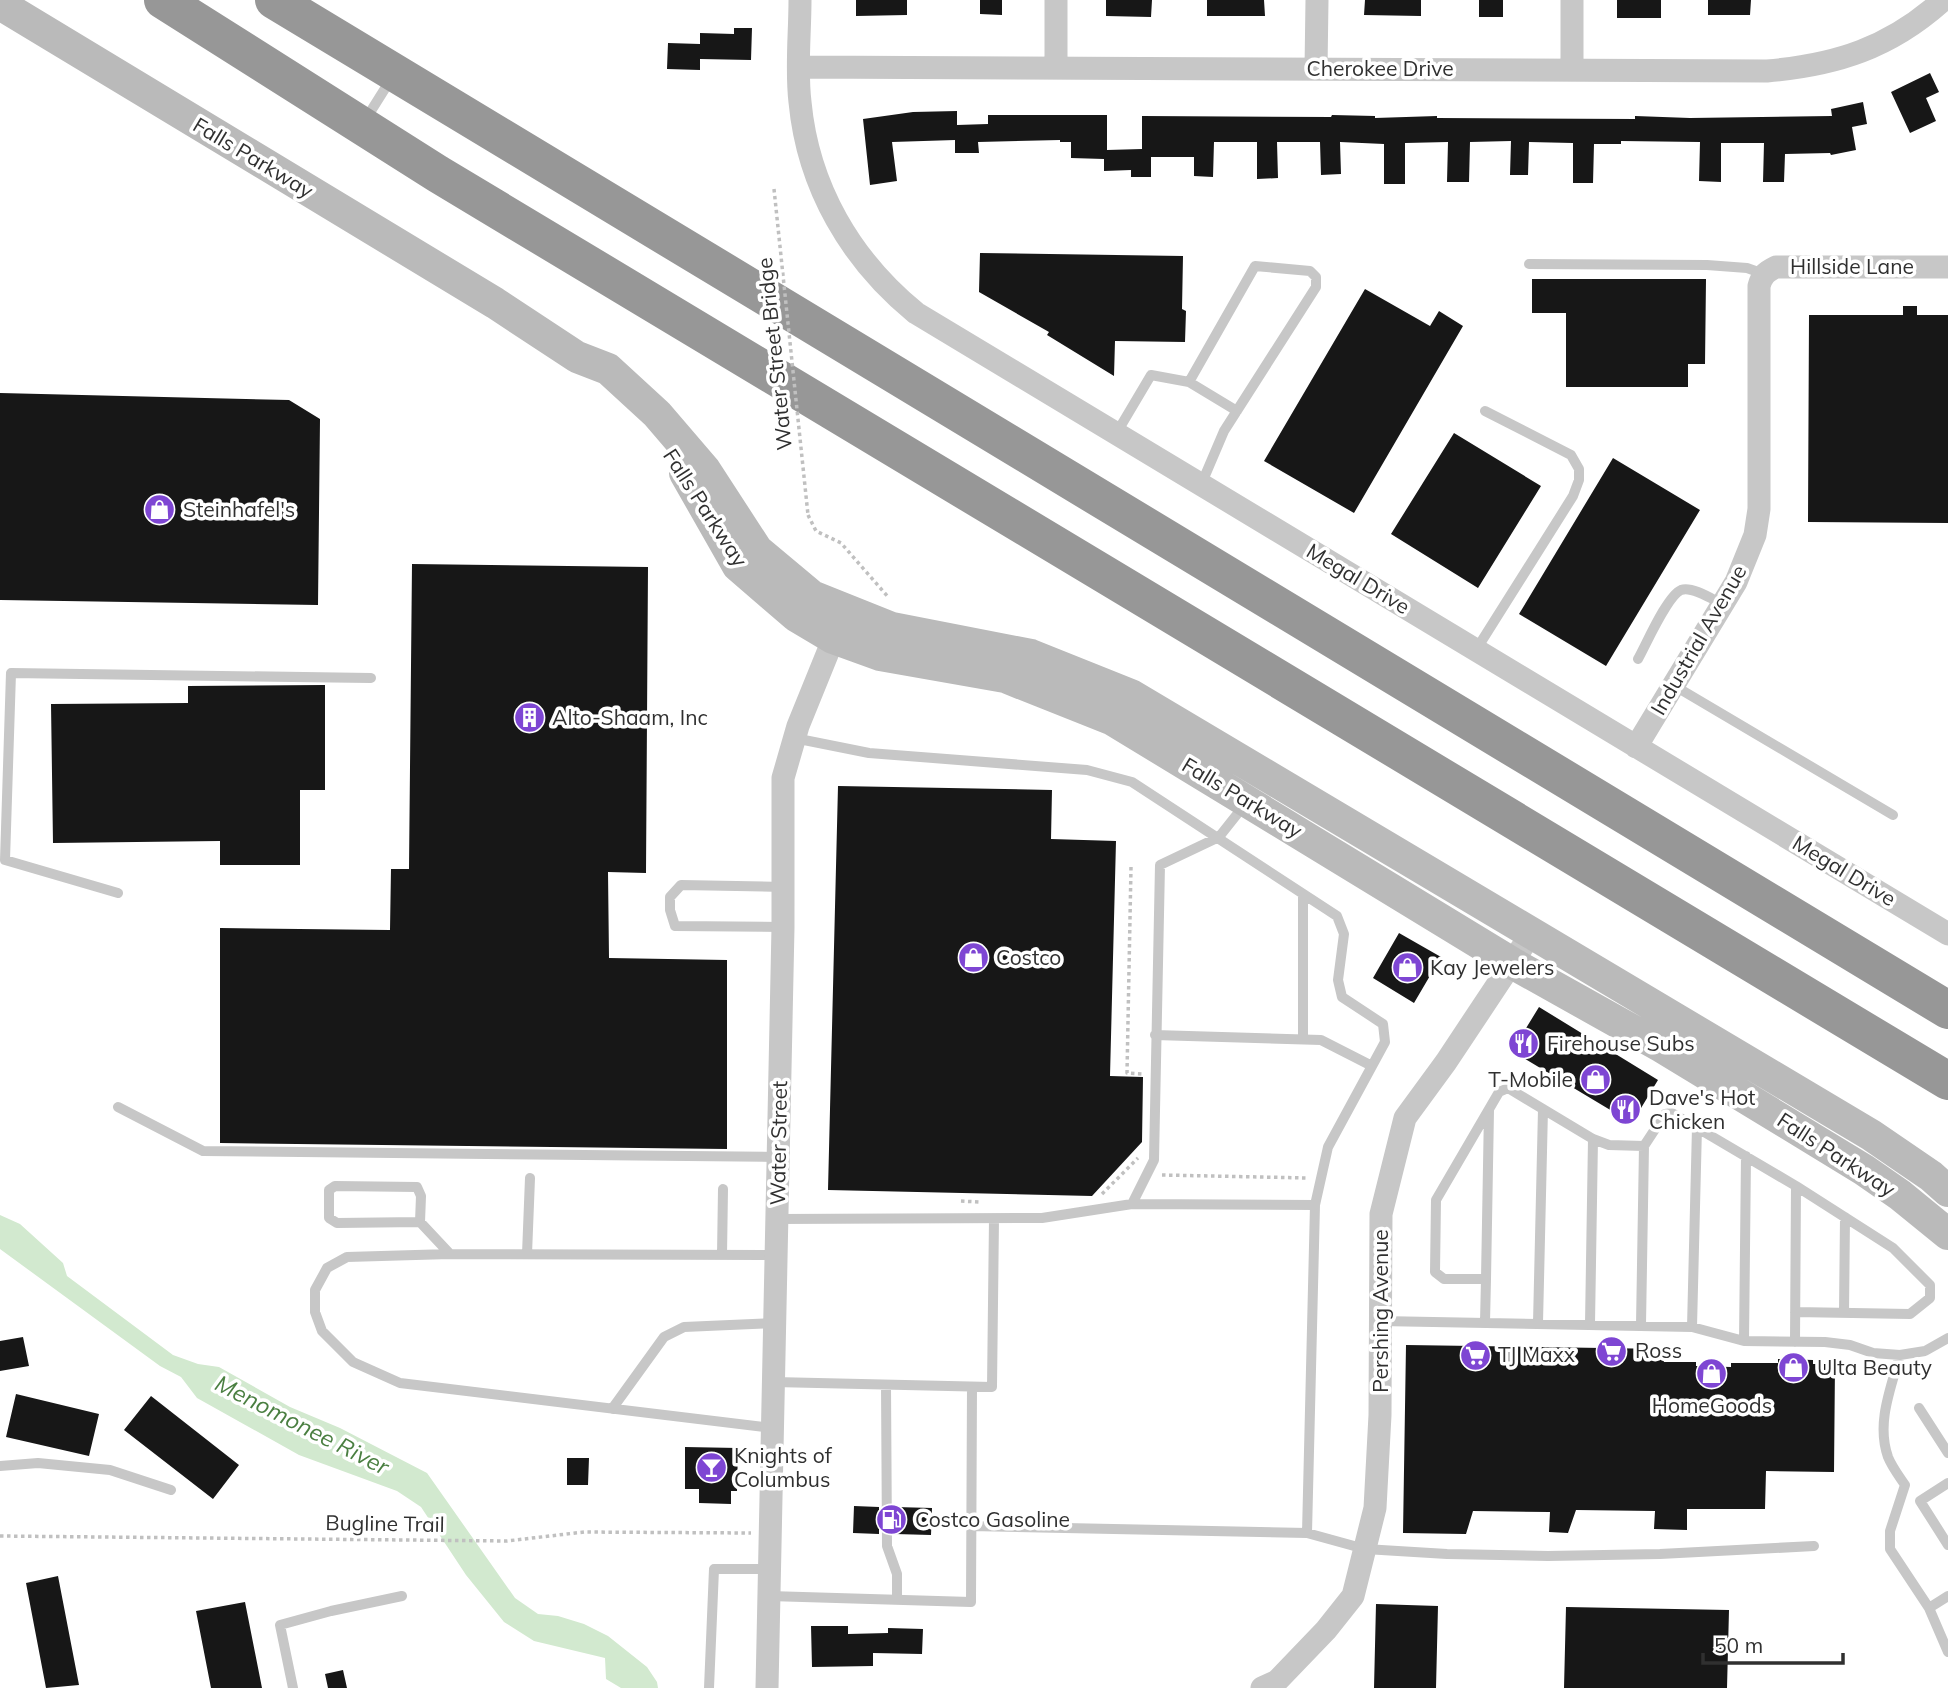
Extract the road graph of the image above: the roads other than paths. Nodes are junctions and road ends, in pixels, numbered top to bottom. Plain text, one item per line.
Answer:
1 (163, 0) edge
2 (274, 0) edge
3 (800, 0) edge
4 (1056, 0) edge
5 (1317, 0) edge
6 (1572, 0) edge
7 (1942, 0) edge
8 (0, 4) edge
9 (799, 67) junction
10 (1056, 68) junction
11 (1316, 69) junction
12 (1572, 70) junction
13 (394, 74) junction
14 (361, 126) junction
15 (1530, 264) dead end
16 (1948, 267) edge
17 (1764, 274) junction
18 (1759, 320) joint
19 (577, 357) junction
20 (1189, 382) junction
21 (1237, 411) junction
22 (1485, 411) dead end
23 (1116, 434) junction
24 (1201, 485) junction
25 (1722, 604) junction
26 (845, 609) junction
27 (834, 638) junction
28 (1476, 650) junction
29 (1638, 659) dead end
30 (371, 678) dead end
31 (1673, 685) junction
32 (794, 738) junction
33 (1636, 747) junction
34 (1257, 789) junction
35 (1893, 815) dead end
36 (1219, 837) junction
37 (784, 887) junction
38 (118, 893) dead end
39 (1303, 895) junction
40 (783, 927) junction
41 (1531, 934) junction
42 (1948, 934) edge
43 (1512, 963) junction
44 (1948, 1010) edge
45 (1155, 1035) junction
46 (1303, 1038) junction
47 (1372, 1066) junction
48 (1948, 1081) edge
49 (118, 1107) dead end
50 (1489, 1109) junction
51 (1543, 1109) junction
52 (1697, 1127) junction
53 (1593, 1139) junction
54 (1644, 1146) junction
55 (1746, 1156) junction
56 (778, 1157) junction
57 (530, 1178) dead end
58 (1796, 1186) junction
59 (723, 1189) dead end
60 (1948, 1191) edge
61 (1132, 1204) junction
62 (1315, 1205) junction
63 (1845, 1217) junction
64 (777, 1219) junction
65 (994, 1219) junction
66 (420, 1222) junction
67 (1948, 1234) edge
68 (450, 1254) junction
69 (527, 1254) junction
70 (722, 1255) junction
71 (776, 1255) junction
72 (1486, 1279) junction
73 (1795, 1312) junction
74 (1844, 1313) junction
75 (1380, 1321) junction
76 (1485, 1322) junction
77 (775, 1323) junction
78 (1538, 1323) junction
79 (1590, 1324) junction
80 (1641, 1325) junction
81 (1692, 1327) junction
82 (1948, 1338) edge
83 (1744, 1341) junction
84 (1795, 1342) junction
85 (1900, 1355) junction
86 (774, 1382) junction
87 (886, 1385) junction
88 (972, 1387) junction
89 (1919, 1408) dead end
90 (612, 1409) junction
91 (772, 1428) junction
92 (1948, 1453) edge
93 (0, 1466) edge
94 (1948, 1483) edge
95 (1905, 1485) junction
96 (171, 1490) dead end
97 (1920, 1502) junction
98 (971, 1526) junction
99 (1307, 1533) junction
100 (1948, 1545) edge
101 (1814, 1546) dead end
102 (1365, 1549) junction
103 (769, 1569) junction
104 (402, 1596) dead end
105 (769, 1596) junction
106 (1948, 1597) edge
107 (897, 1600) junction
108 (1929, 1608) junction
109 (1948, 1652) edge
110 (1274, 1686) edge
111 (293, 1688) edge
112 (709, 1688) edge
113 (766, 1688) edge

1 - 14 highway
2 - 13 highway
3 - 9 street
4 - 10 street
5 - 11 street
6 - 12 street
7 - 12 street, Cherokee Drive
8 - 19 street, Falls Parkway
9 - 10 street, Cherokee Drive
9 - 23 street, Megal Drive
10 - 11 street, Cherokee Drive
11 - 12 street, Cherokee Drive
13 - 14 lane
13 - 44 highway
14 - 48 highway
15 - 17 lane
16 - 17 street, Hillside Lane
17 - 18 street, Hillside Lane
18 - 25 street, Industrial Avenue
19 - 26 street, Falls Parkway
19 - 27 street, Falls Parkway
20 - 21 lane
20 - 21 lane
20 - 23 lane
21 - 24 lane
22 - 28 lane
23 - 24 street, Megal Drive
24 - 28 street, Megal Drive
25 - 29 lane
25 - 31 street, Industrial Avenue
26 - 27 street, Water Street
26 - 34 street, Falls Parkway
27 - 32 street, Water Street
27 - 34 street, Falls Parkway
28 - 33 street, Megal Drive
30 - 38 lane
31 - 33 street, Industrial Avenue
31 - 35 lane
32 - 36 lane
32 - 37 street, Water Street
33 - 42 street, Megal Drive
34 - 36 lane
34 - 41 street, Falls Parkway
34 - 43 street, Falls Parkway
36 - 39 lane
36 - 45 lane
37 - 40 street, Water Street
37 - 40 lane
39 - 46 lane
39 - 47 lane
40 - 56 street, Water Street
41 - 43 street, Pershing Avenue
41 - 60 street, Falls Parkway
43 - 67 street, Falls Parkway
43 - 75 street, Pershing Avenue
45 - 46 lane
45 - 61 lane
46 - 47 lane
47 - 62 lane
49 - 56 lane
50 - 51 lane
50 - 72 lane
50 - 72 lane
51 - 53 lane
51 - 78 lane
52 - 54 lane
52 - 55 lane
52 - 81 lane
53 - 54 lane
53 - 79 lane
54 - 80 lane
55 - 58 lane
55 - 83 lane
56 - 64 street, Water Street
57 - 69 lane
58 - 63 lane
58 - 73 lane
59 - 70 lane
61 - 62 lane
61 - 65 lane
62 - 99 lane
63 - 74 lane
63 - 74 lane
64 - 65 lane
64 - 71 street, Water Street
65 - 88 lane
66 - 66 lane
66 - 68 lane
68 - 69 lane
68 - 90 lane
69 - 70 lane
70 - 71 lane
71 - 77 street, Water Street
72 - 76 lane
73 - 74 lane
73 - 84 lane
75 - 76 lane
75 - 102 street, Pershing Avenue
76 - 78 lane
77 - 86 street, Water Street
77 - 90 lane
78 - 79 lane
79 - 80 lane
80 - 81 lane
81 - 83 lane
82 - 85 lane
83 - 84 lane
84 - 85 lane
85 - 95 lane
86 - 87 lane
86 - 91 street, Water Street
87 - 88 lane
87 - 107 lane
88 - 98 lane
89 - 92 lane
90 - 91 lane
91 - 103 street, Water Street
93 - 96 lane
94 - 97 lane
95 - 97 lane
95 - 108 lane
97 - 100 lane
98 - 99 lane
98 - 107 lane
99 - 102 lane
101 - 102 lane
102 - 110 street, Pershing Avenue
103 - 105 street, Water Street
103 - 112 lane
104 - 111 lane
105 - 107 lane
105 - 113 street, Water Street
106 - 108 lane
108 - 109 lane

